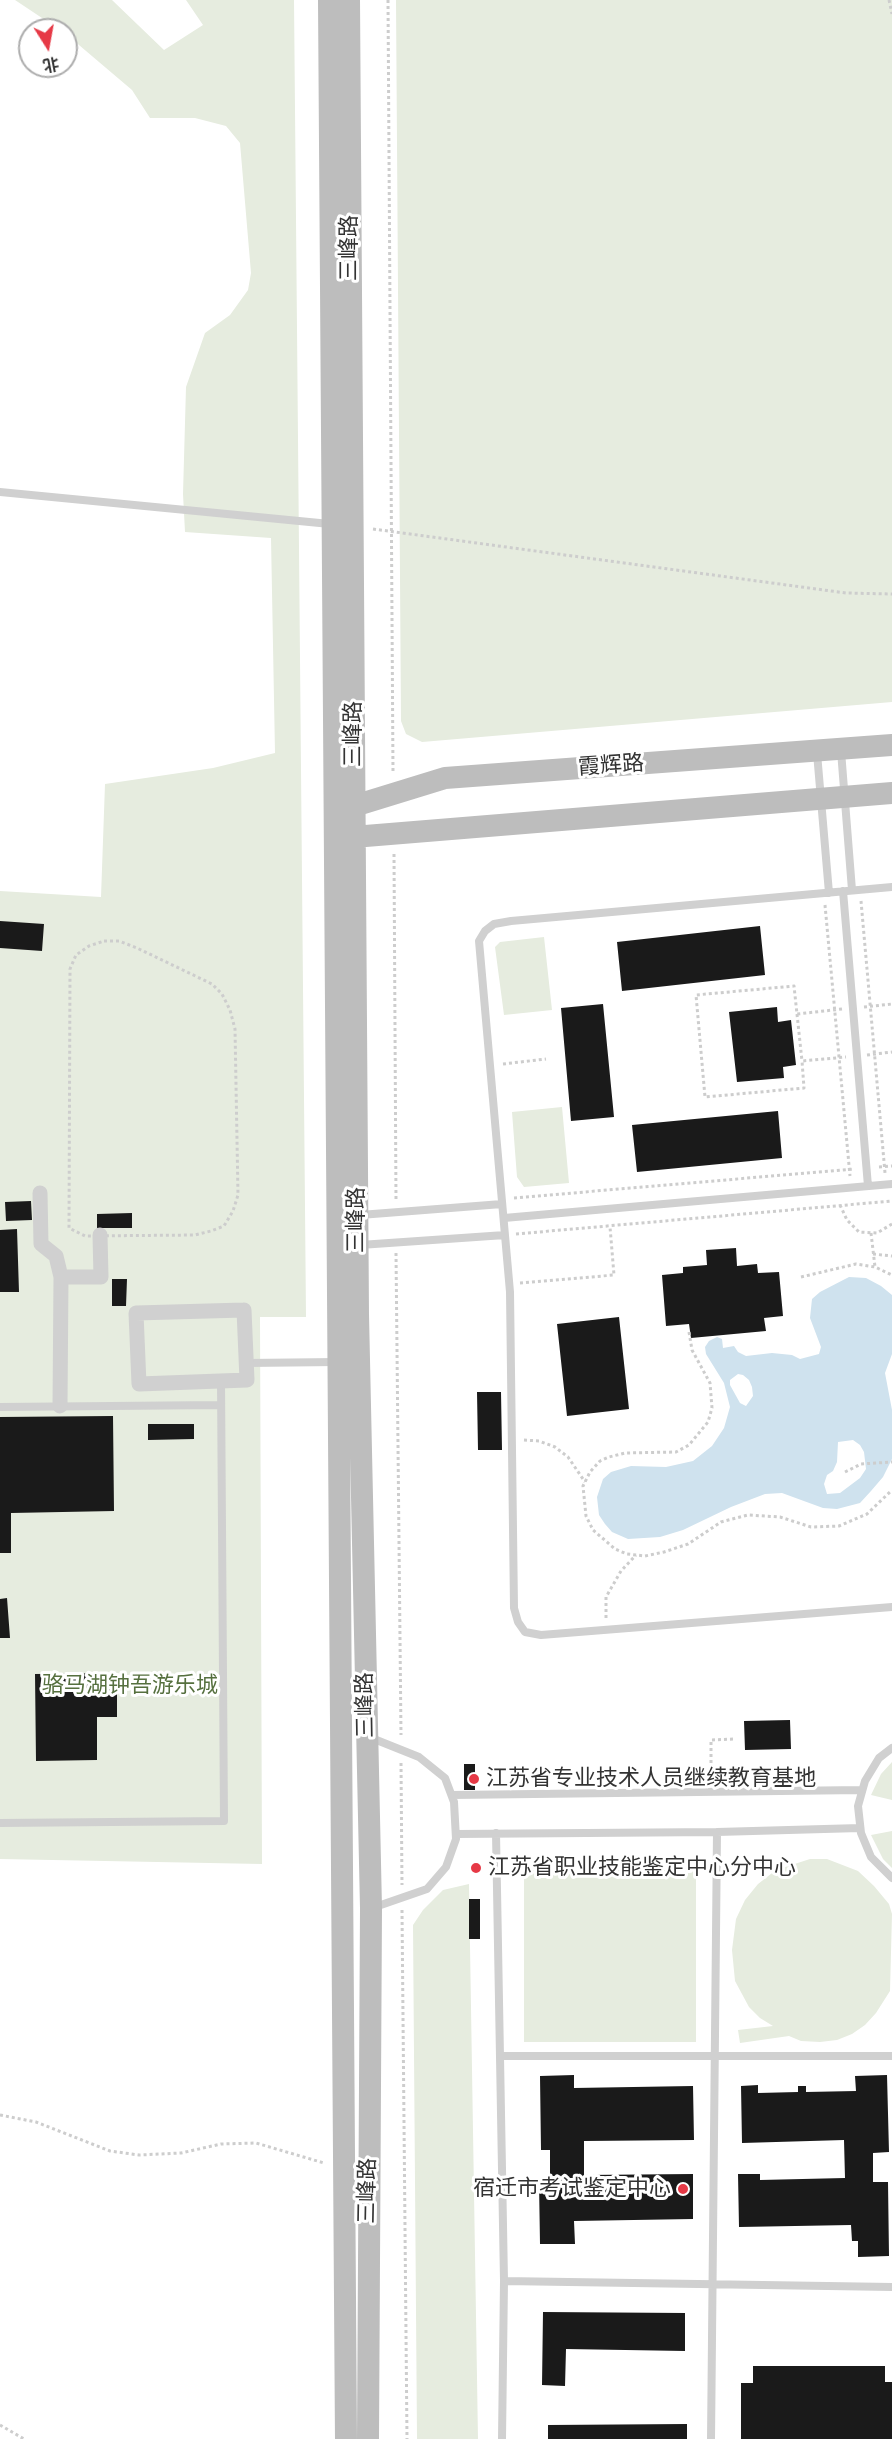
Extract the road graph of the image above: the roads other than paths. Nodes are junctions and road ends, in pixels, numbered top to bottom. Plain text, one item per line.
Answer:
1 (329, 0) edge
2 (348, 0) edge
3 (0, 492) edge
4 (343, 526) junction
5 (892, 746) edge
6 (841, 750) junction
7 (817, 751) junction
8 (892, 793) edge
9 (845, 797) junction
10 (821, 799) junction
11 (344, 807) junction
12 (344, 837) junction
13 (892, 887) edge
14 (856, 890) junction
15 (843, 891) junction
16 (827, 893) junction
17 (889, 1184) edge
18 (868, 1186) junction
19 (40, 1194) dead end
20 (502, 1202) junction
21 (347, 1217) junction
22 (504, 1218) junction
23 (100, 1235) road end
24 (505, 1235) junction
25 (347, 1246) junction
26 (61, 1277) junction
27 (348, 1362) junction
28 (246, 1363) junction
29 (220, 1381) junction
30 (221, 1405) junction
31 (60, 1406) junction
32 (0, 1407) edge
33 (892, 1606) edge
34 (367, 1737) junction
35 (892, 1748) edge
36 (862, 1790) junction
37 (452, 1795) junction
38 (0, 1823) edge
39 (860, 1828) junction
40 (717, 1832) junction
41 (496, 1833) junction
42 (456, 1834) junction
43 (892, 1878) edge
44 (371, 1908) junction
45 (501, 2056) junction
46 (715, 2056) junction
47 (892, 2056) edge
48 (504, 2281) junction
49 (712, 2285) junction
50 (892, 2287) edge
51 (345, 2439) edge
52 (368, 2439) edge
53 (502, 2439) edge
54 (711, 2439) edge

1 - 4 main road, 三峰路
2 - 4 main road, 三峰路
3 - 4 lane
4 - 11 main road, 三峰路
5 - 6 main road, 霞辉路
6 - 7 main road, 霞辉路
6 - 9 lane
7 - 10 lane
7 - 11 main road, 霞辉路
8 - 9 main road
9 - 10 main road
9 - 14 lane
10 - 12 main road
10 - 16 lane
11 - 12 main road, 三峰路
12 - 21 main road, 三峰路
13 - 14 lane
14 - 15 lane
15 - 16 lane
15 - 18 lane
16 - 20 lane
17 - 18 lane
18 - 22 lane
19 - 26 street
20 - 21 lane
20 - 22 lane
21 - 25 main road, 三峰路
22 - 24 lane
23 - 26 street
24 - 25 lane
24 - 33 lane
25 - 27 main road, 三峰路
26 - 31 street
27 - 28 lane
27 - 34 main road, 三峰路
27 - 51 main road, 三峰路
28 - 29 street
28 - 29 street
29 - 30 lane
30 - 31 lane
30 - 38 lane
31 - 32 lane
34 - 37 lane
34 - 44 main road, 三峰路
35 - 36 lane
36 - 37 lane
36 - 39 lane
37 - 42 lane
39 - 40 lane
39 - 43 lane
40 - 41 lane
40 - 46 lane
41 - 42 lane
41 - 45 lane
42 - 44 lane
44 - 52 main road, 三峰路
45 - 46 lane
45 - 48 lane
46 - 47 lane
46 - 49 lane
48 - 49 lane
48 - 53 lane
49 - 50 lane
49 - 54 lane

